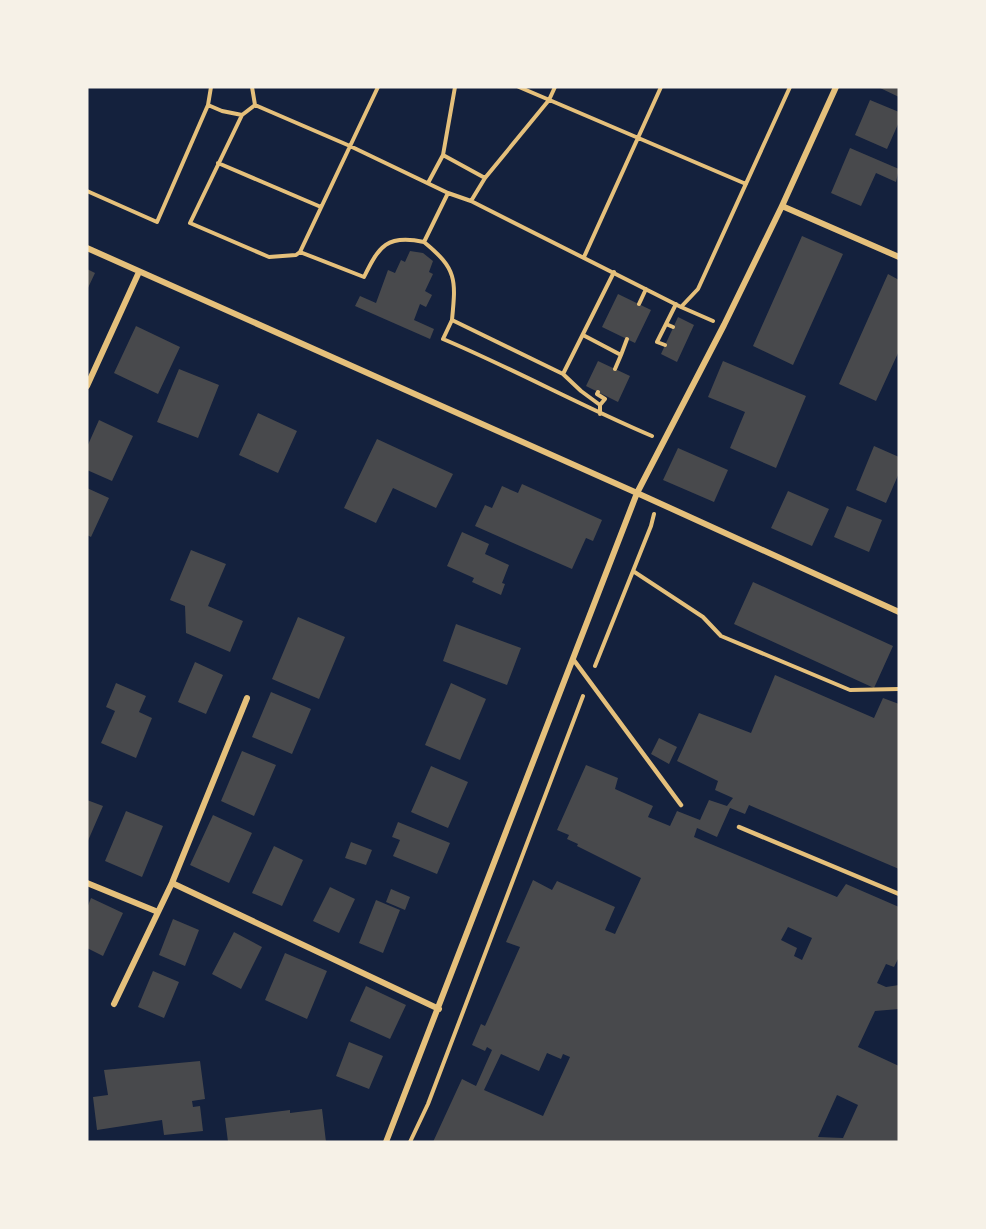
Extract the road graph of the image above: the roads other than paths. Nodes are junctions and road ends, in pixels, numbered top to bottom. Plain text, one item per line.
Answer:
1 (836, 87) edge
2 (782, 206) junction
3 (87, 248) edge
4 (899, 257) edge
5 (139, 272) junction
6 (87, 386) edge
7 (637, 493) junction
8 (899, 612) edge
9 (573, 659) junction
10 (247, 698) dead end
11 (681, 805) dead end
12 (739, 827) dead end
13 (87, 883) edge
14 (172, 883) junction
15 (899, 894) edge
16 (158, 912) junction
17 (114, 1004) dead end
18 (439, 1009) junction
19 (386, 1142) edge

1 - 2 street
2 - 4 street
2 - 7 street
3 - 5 street
5 - 6 street
5 - 7 street
7 - 8 street
7 - 9 street
9 - 11 lane
9 - 18 street
10 - 14 street
12 - 15 lane
13 - 16 street
14 - 16 street
14 - 18 street
16 - 17 street
18 - 19 street

